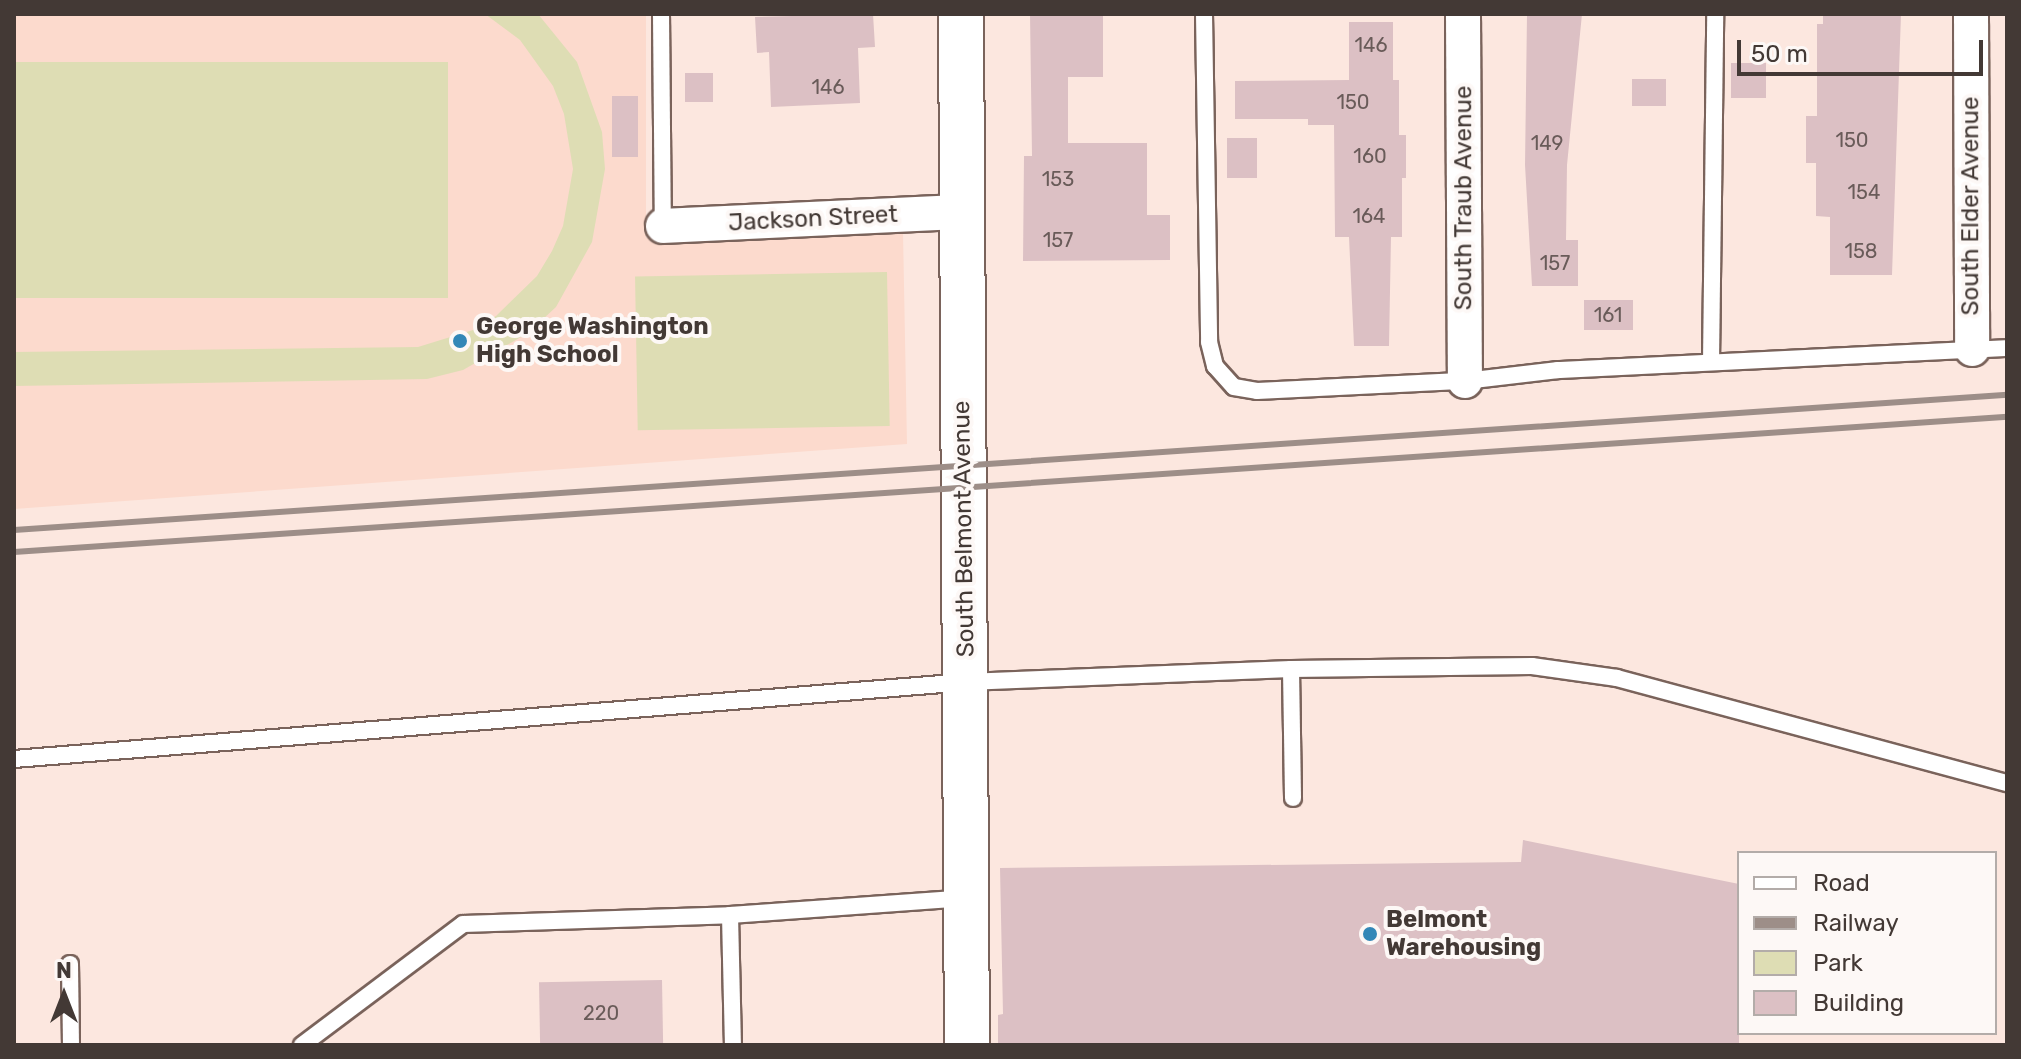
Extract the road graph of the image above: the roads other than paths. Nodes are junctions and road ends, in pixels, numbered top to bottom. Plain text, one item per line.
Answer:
1 (661, 14) edge
2 (961, 14) edge
3 (1204, 14) edge
4 (1463, 14) edge
5 (1715, 14) edge
6 (1971, 14) edge
7 (963, 212) junction
8 (663, 226) joint
9 (2007, 348) edge
10 (1972, 349) junction
11 (1711, 362) junction
12 (1465, 381) junction
13 (1291, 669) junction
14 (966, 682) junction
15 (14, 759) edge
16 (2007, 783) edge
17 (1293, 798) dead end
18 (967, 898) junction
19 (730, 915) junction
20 (70, 964) dead end
21 (71, 1045) edge
22 (302, 1045) edge
23 (733, 1045) edge
24 (967, 1045) edge

1 - 8 lane
2 - 7 main road, South Belmont Avenue
3 - 12 lane
4 - 12 street, South Traub Avenue
5 - 11 lane
6 - 10 street, South Elder Avenue
7 - 8 street, Jackson Street
7 - 14 main road, South Belmont Avenue
9 - 10 lane
10 - 11 lane
11 - 12 lane
13 - 14 lane
13 - 16 lane
13 - 17 lane
14 - 15 lane
14 - 18 main road, South Belmont Avenue
18 - 19 lane
18 - 24 main road, South Belmont Avenue
19 - 22 lane
19 - 23 lane
20 - 21 lane

